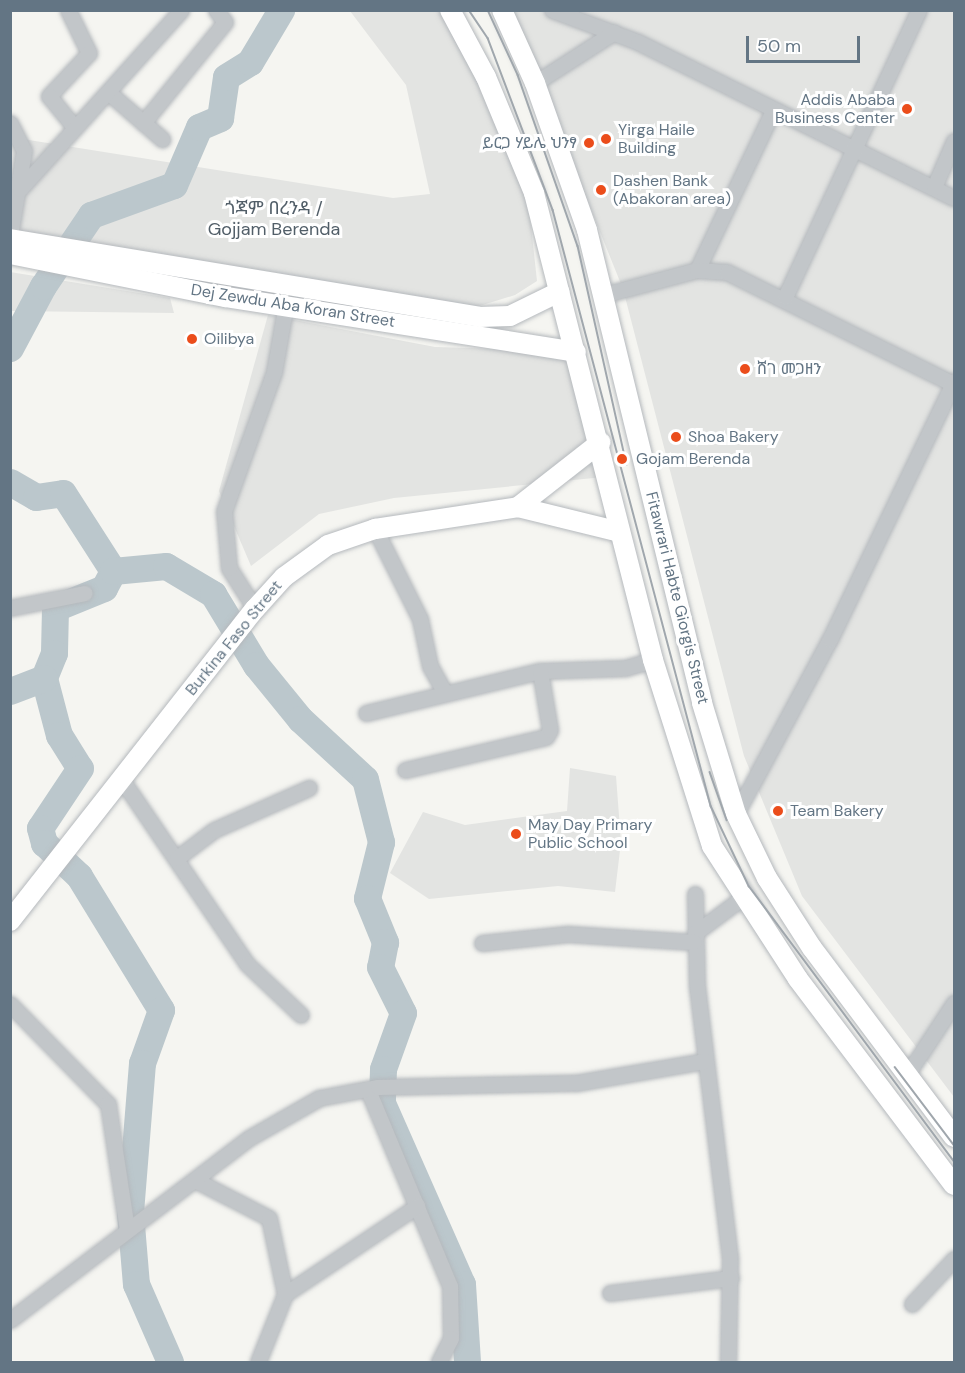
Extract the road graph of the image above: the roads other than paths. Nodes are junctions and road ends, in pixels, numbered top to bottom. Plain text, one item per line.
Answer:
1 (68, 10) edge
2 (181, 10) edge
3 (216, 10) edge
4 (450, 10) edge
5 (502, 10) edge
6 (552, 10) edge
7 (919, 10) edge
8 (614, 32) junction
9 (535, 83) junction
10 (108, 92) junction
11 (773, 111) junction
12 (10, 123) edge
13 (143, 123) junction
14 (74, 127) junction
15 (162, 139) dead end
16 (954, 141) edge
17 (853, 147) junction
18 (934, 187) junction
19 (20, 189) junction
20 (954, 198) edge
21 (10, 237) edge
22 (10, 254) edge
23 (56, 255) junction
24 (173, 266) junction
25 (697, 270) junction
26 (229, 277) junction
27 (172, 286) junction
28 (559, 292) junction
29 (603, 295) junction
30 (226, 297) junction
31 (785, 297) junction
32 (286, 304) junction
33 (576, 352) junction
34 (954, 383) edge
35 (601, 442) junction
36 (518, 507) junction
37 (375, 529) junction
38 (620, 532) junction
39 (85, 593) dead end
40 (10, 608) edge
41 (250, 615) junction
42 (653, 660) junction
43 (540, 671) junction
44 (444, 691) junction
45 (366, 713) dead end
46 (405, 770) dead end
47 (122, 780) junction
48 (309, 788) dead end
49 (736, 814) junction
50 (177, 858) junction
51 (695, 894) dead end
52 (742, 898) junction
53 (10, 921) edge
54 (694, 937) junction
55 (482, 943) dead end
56 (954, 1003) edge
57 (10, 1004) edge
58 (301, 1015) dead end
59 (705, 1061) junction
60 (908, 1073) junction
61 (379, 1088) junction
62 (954, 1137) edge
63 (195, 1180) junction
64 (954, 1185) edge
65 (417, 1206) junction
66 (133, 1225) junction
67 (954, 1258) edge
68 (731, 1278) junction
69 (610, 1293) dead end
70 (285, 1294) junction
71 (912, 1304) dead end
72 (10, 1320) edge
73 (258, 1362) edge
74 (439, 1362) edge
75 (728, 1362) edge

1 - 14 street
2 - 10 street
3 - 13 street
4 - 28 main road
5 - 9 main road, Fitawrari Habte Giorgis Street
6 - 8 street
7 - 17 street
8 - 9 street
8 - 11 street
9 - 29 main road, Fitawrari Habte Giorgis Street
10 - 13 street
10 - 14 street
11 - 17 street
11 - 25 street
12 - 19 street
13 - 15 street
14 - 19 street
16 - 18 street
17 - 18 street
17 - 31 street
18 - 20 street
19 - 21 street
21 - 23 main road
22 - 23 main road, Dej Zewdu Aba Koran Street
23 - 24 main road, Dej Zewdu Aba Koran Street
23 - 27 main road, Dej Zewdu Aba Koran Street
24 - 26 main road, Dej Zewdu Aba Koran Street
24 - 27 main road
25 - 29 street
25 - 31 street
26 - 28 main road, Dej Zewdu Aba Koran Street
26 - 30 main road
27 - 30 main road, Dej Zewdu Aba Koran Street
28 - 33 main road
29 - 49 main road, Fitawrari Habte Giorgis Street
30 - 32 main road, Dej Zewdu Aba Koran Street
31 - 34 street
32 - 33 main road, Dej Zewdu Aba Koran Street
32 - 41 street
33 - 35 main road
34 - 49 street
35 - 36 main road
35 - 38 main road
36 - 37 main road, Burkina Faso Street
36 - 38 main road, Burkina Faso Street
37 - 41 main road, Burkina Faso Street
37 - 44 street
38 - 42 main road
39 - 40 street
41 - 47 main road, Burkina Faso Street
42 - 43 street
42 - 52 main road
43 - 44 street
43 - 46 street
44 - 45 street
47 - 50 street
47 - 53 main road, Burkina Faso Street
48 - 50 street
49 - 60 main road, Fitawrari Habte Giorgis Street
50 - 58 street
51 - 54 street
52 - 54 street
52 - 64 main road
54 - 55 street
54 - 59 street
56 - 60 street
57 - 66 street
59 - 61 street
59 - 68 street
60 - 62 main road, Fitawrari Habte Giorgis Street
61 - 63 street
61 - 65 street
63 - 66 street
63 - 70 street
65 - 70 street
65 - 74 street
66 - 72 street
67 - 71 street
68 - 69 street
68 - 75 street
70 - 73 street

